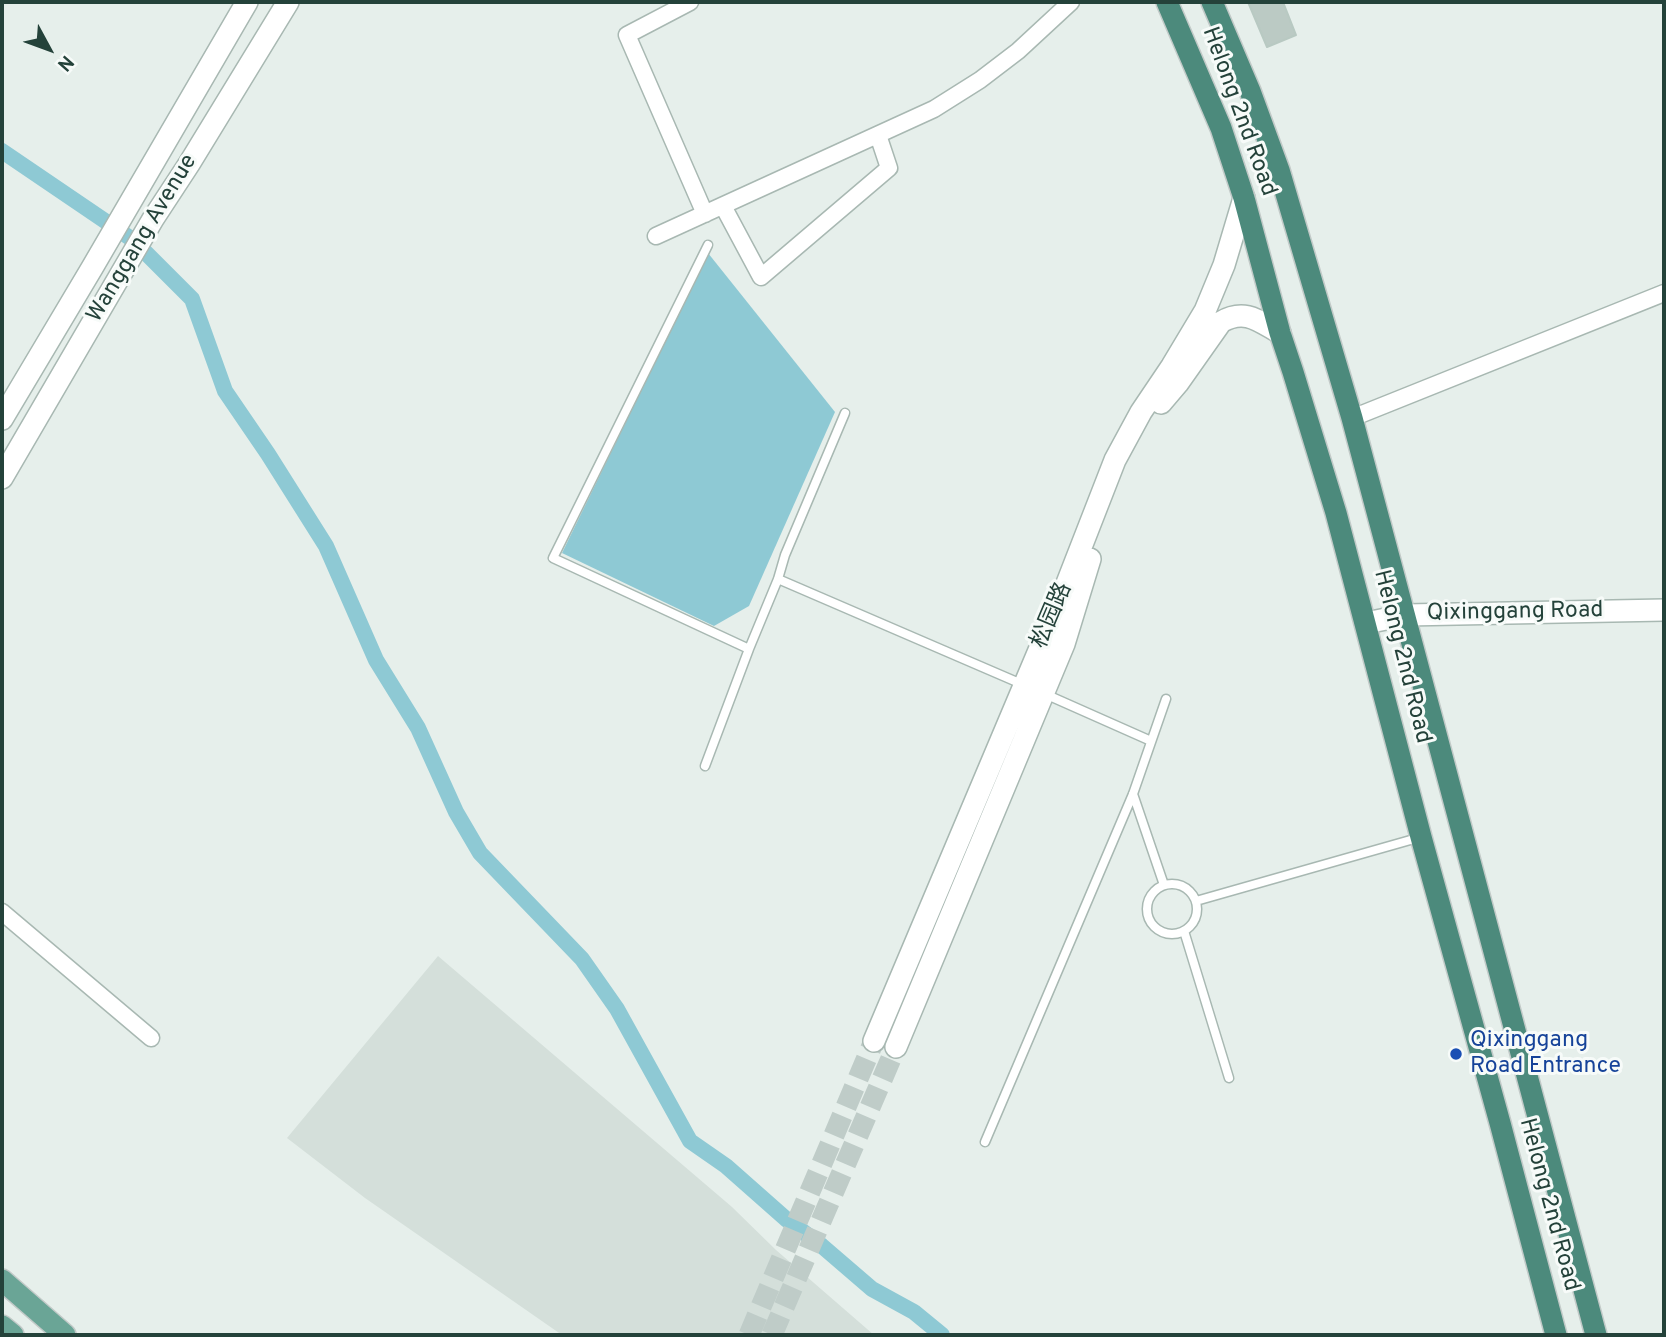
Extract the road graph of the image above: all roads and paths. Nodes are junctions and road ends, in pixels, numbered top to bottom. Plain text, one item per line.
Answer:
1 (247, 2) edge
2 (288, 2) edge
3 (690, 2) edge
4 (1071, 2) edge
5 (1167, 2) edge
6 (1212, 2) edge
7 (878, 135) junction
8 (1244, 198) junction
9 (723, 206) junction
10 (705, 214) junction
11 (656, 236) dead end
12 (708, 245) dead end
13 (1664, 293) edge
14 (1280, 333) junction
15 (845, 413) dead end
16 (1352, 418) junction
17 (2, 419) edge
18 (2, 478) edge
19 (778, 579) junction
20 (1664, 610) edge
21 (1406, 615) junction
22 (1366, 623) junction
23 (749, 649) junction
24 (1024, 685) junction
25 (1044, 693) junction
26 (1166, 699) dead end
27 (1152, 741) junction
28 (705, 766) dead end
29 (1133, 794) junction
30 (1421, 837) junction
31 (1164, 885) junction
32 (1196, 901) junction
33 (2, 912) edge
34 (1184, 931) junction
35 (151, 1038) dead end
36 (874, 1041) tunnel mouth
37 (896, 1047) tunnel mouth
38 (1229, 1078) dead end
39 (985, 1142) dead end
40 (2, 1280) edge
41 (2, 1326) edge
42 (13, 1335) edge
43 (65, 1335) edge
44 (1556, 1335) edge
45 (1596, 1335) edge

1 - 17 street, Wanggang Avenue
2 - 18 street, Wanggang Avenue
3 - 10 street
4 - 7 street
5 - 8 highway, Helong 2nd Road
6 - 16 highway, Helong 2nd Road
7 - 9 street
7 - 9 street
8 - 14 highway, Helong 2nd Road
8 - 24 street, 松园路
9 - 10 street
10 - 11 street
12 - 23 lane
13 - 16 street
14 - 22 highway, Helong 2nd Road
14 - 25 street, 松园路
15 - 19 lane
16 - 21 highway, Helong 2nd Road
19 - 23 lane
19 - 24 lane
20 - 21 street, Qixinggang Road
21 - 22 street, Qixinggang Road
21 - 45 highway, Helong 2nd Road
22 - 30 highway, Helong 2nd Road
23 - 28 lane
24 - 36 street, 松园路
25 - 27 lane
25 - 37 street, 松园路
26 - 27 lane
27 - 29 lane
29 - 31 lane
29 - 39 lane
30 - 32 lane
30 - 44 highway, Helong 2nd Road
31 - 32 lane
31 - 34 lane
32 - 34 lane
33 - 35 street
34 - 38 lane
40 - 43 main road
41 - 42 main road

